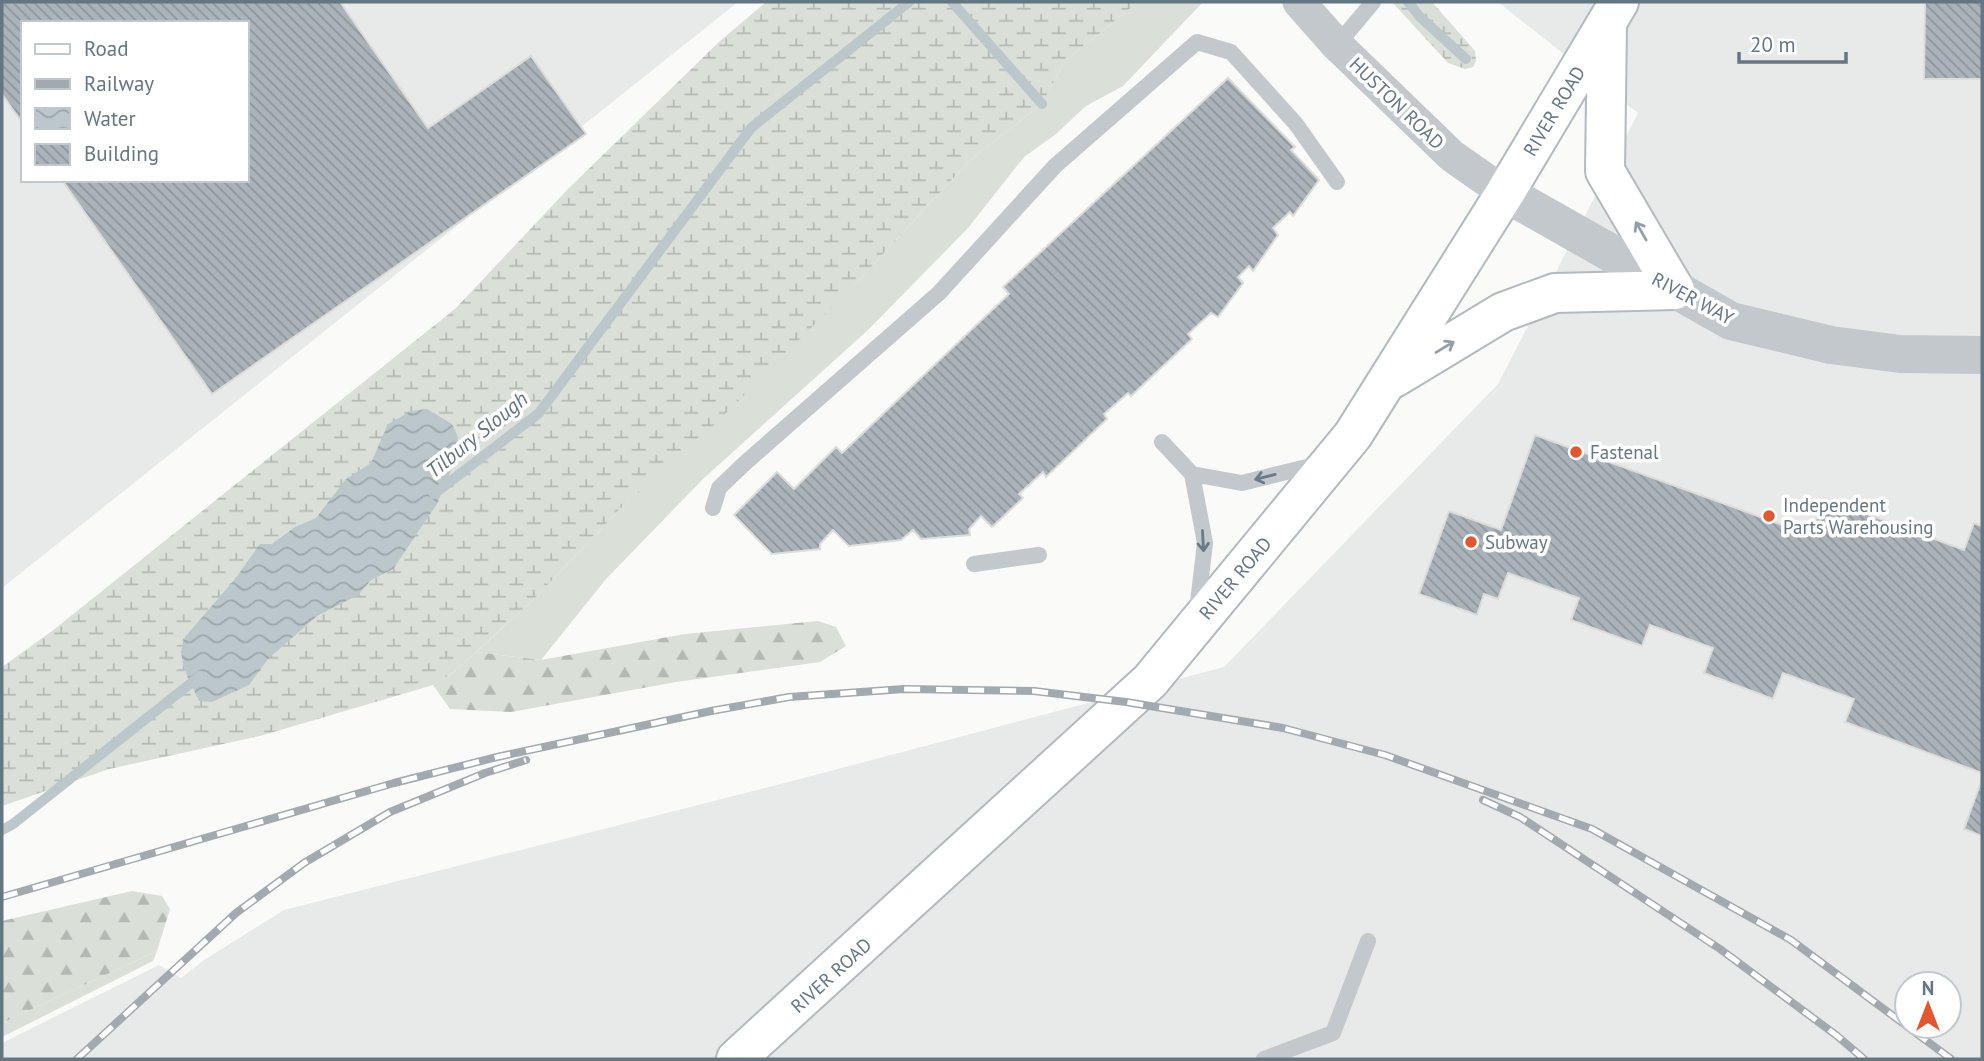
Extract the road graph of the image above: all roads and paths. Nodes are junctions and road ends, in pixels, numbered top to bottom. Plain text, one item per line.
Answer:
1 (1299, 2) edge
2 (1371, 5) edge
3 (1613, 12) edge
4 (1337, 45) junction
5 (1337, 182) dead end
6 (1505, 193) junction
7 (1675, 290) junction
8 (1982, 355) edge
9 (1387, 382) junction
10 (1162, 442) dead end
11 (1332, 461) junction
12 (1192, 474) junction
13 (713, 508) dead end
14 (1039, 555) dead end
15 (974, 564) dead end
16 (1195, 626) junction
17 (1368, 940) dead end
18 (736, 1059) edge
19 (1264, 1059) edge

1 - 4 street, HUSTON ROAD
2 - 4 lane
3 - 6 main road, RIVER ROAD
7 -> 3 main road
4 - 6 street, HUSTON ROAD
5 - 13 lane
6 - 7 street, RIVER WAY
6 - 9 main road, RIVER ROAD
7 - 8 street, RIVER WAY
9 -> 7 main road
9 - 11 main road, RIVER ROAD
10 - 12 lane
11 -> 12 lane
11 - 16 main road, RIVER ROAD
12 -> 16 lane
14 - 15 lane
16 - 18 main road, RIVER ROAD
17 - 19 lane

